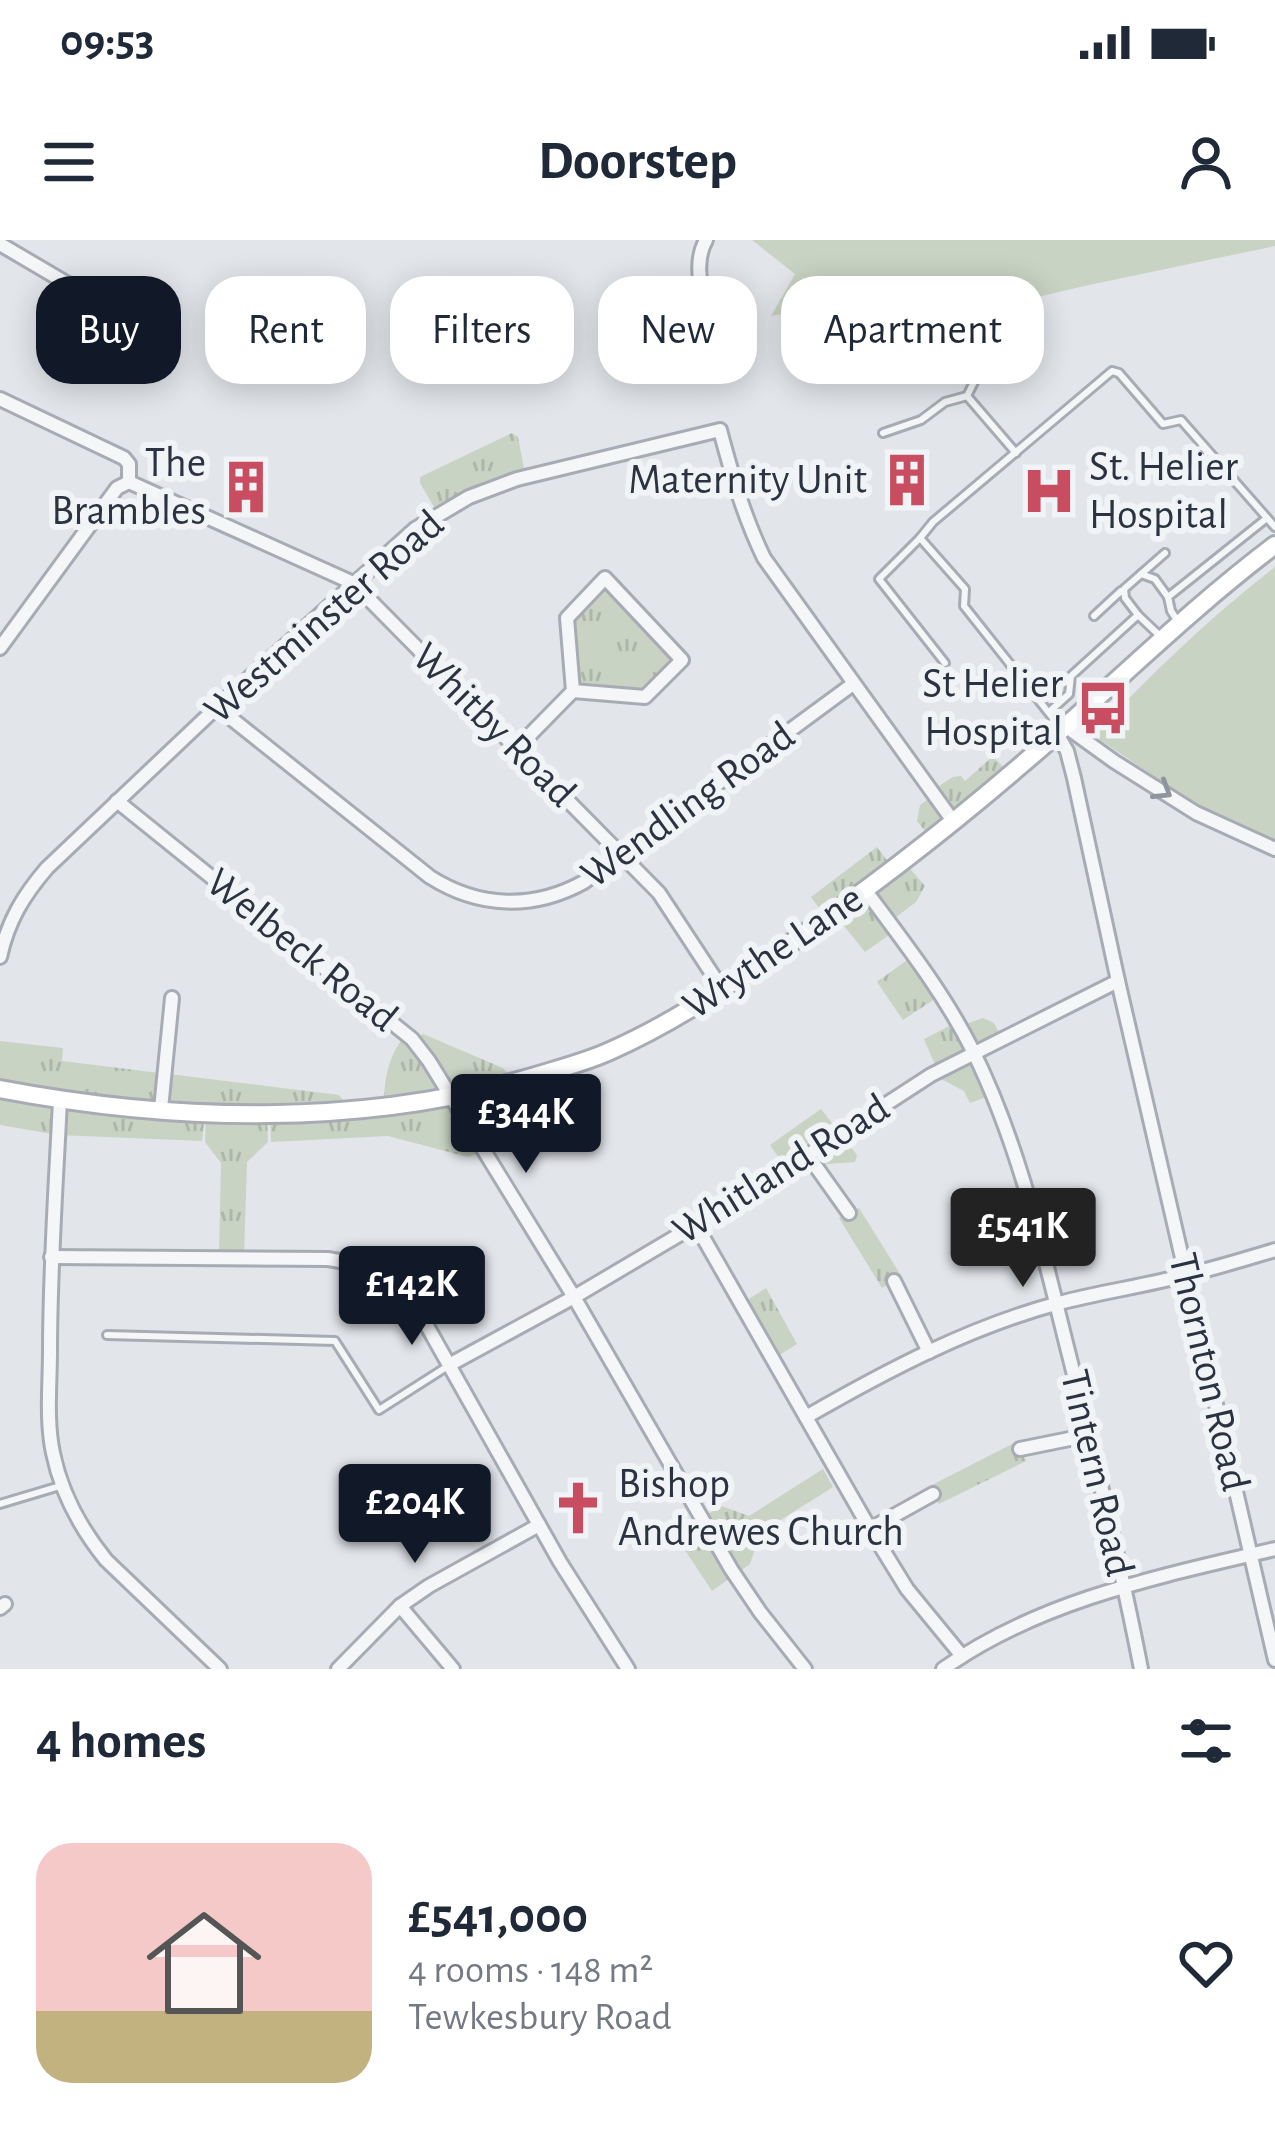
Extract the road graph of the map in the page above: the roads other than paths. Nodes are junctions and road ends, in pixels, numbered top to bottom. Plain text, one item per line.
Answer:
1 (706, 240) edge
2 (0, 244) edge
3 (54, 276) edge
4 (700, 276) edge
5 (973, 384) edge
6 (967, 396) junction
7 (0, 399) edge
8 (883, 433) dead end
9 (1016, 453) junction
10 (129, 482) junction
11 (1267, 518) junction
12 (1275, 527) edge
13 (920, 538) junction
14 (1275, 545) edge
15 (1165, 553) dead end
16 (1141, 574) junction
17 (353, 583) junction
18 (1124, 589) junction
19 (1168, 597) junction
20 (1138, 615) junction
21 (1094, 616) dead end
22 (1179, 622) junction
23 (1161, 637) junction
24 (0, 648) edge
25 (945, 663) dead end
26 (854, 684) junction
27 (573, 691) junction
28 (217, 707) junction
29 (1049, 712) junction
30 (1062, 730) junction
31 (518, 748) junction
32 (117, 801) junction
33 (953, 821) junction
34 (1275, 849) edge
35 (622, 854) junction
36 (866, 891) junction
37 (0, 958) edge
38 (1118, 980) junction
39 (722, 989) junction
40 (172, 998) dead end
41 (974, 1053) junction
42 (0, 1089) edge
43 (450, 1097) junction
44 (60, 1100) junction
45 (161, 1109) junction
46 (807, 1154) junction
47 (849, 1213) dead end
48 (696, 1225) junction
49 (1275, 1250) edge
50 (51, 1257) junction
51 (1186, 1275) junction
52 (894, 1281) dead end
53 (574, 1297) junction
54 (1057, 1304) junction
55 (107, 1335) dead end
56 (929, 1352) junction
57 (449, 1365) junction
58 (806, 1417) junction
59 (1089, 1435) junction
60 (1020, 1449) dead end
61 (64, 1484) junction
62 (933, 1494) dead end
63 (0, 1504) edge
64 (539, 1525) junction
65 (870, 1529) junction
66 (1275, 1550) edge
67 (1251, 1555) junction
68 (1125, 1586) junction
69 (400, 1606) junction
70 (962, 1656) junction
71 (1275, 1660) edge
72 (220, 1669) edge
73 (338, 1669) edge
74 (453, 1669) edge
75 (628, 1669) edge
76 (806, 1669) edge
77 (943, 1669) edge
78 (1141, 1669) edge

1 - 4 street
2 - 3 street
5 - 6 lane
6 - 8 lane
6 - 9 lane
7 - 10 street
9 - 11 lane
9 - 13 lane
10 - 17 street, Whitby Road
10 - 24 street
11 - 12 lane
11 - 19 lane
13 - 25 lane
13 - 29 lane
14 - 22 main road, Wrythe Lane
15 - 16 lane
16 - 18 lane
16 - 19 lane
17 - 26 street, Westminster Road
17 - 28 street, Westminster Road
17 - 31 street, Whitby Road
18 - 20 lane
18 - 21 lane
19 - 22 lane
20 - 23 lane
20 - 29 lane
22 - 23 main road, Wrythe Lane
23 - 30 main road, Wrythe Lane
26 - 33 street, Westminster Road
26 - 35 street, Wendling Road
27 - 27 street
27 - 31 street
28 - 32 street, Westminster Road
28 - 35 street, Wendling Road
29 - 30 lane
30 - 33 main road, Wrythe Lane
30 -> 34 street
30 - 38 street, Thornton Road
31 - 35 street, Whitby Road
32 - 37 street, Westminster Road
32 - 43 street, Welbeck Road
33 - 36 main road, Wrythe Lane
35 - 39 street, Whitby Road
36 - 39 main road, Wrythe Lane
36 - 41 street, Tintern Road
38 - 41 street, Whitland Road
38 - 51 street, Thornton Road
39 - 43 main road, Wrythe Lane
40 - 45 street
41 - 46 street, Whitland Road
41 - 54 street, Tintern Road
42 - 44 main road, Wrythe Lane
43 - 45 main road, Wrythe Lane
43 - 53 street, Welbeck Road
44 - 45 main road, Wrythe Lane
44 - 50 street
46 - 47 street
46 - 48 street, Whitland Road
48 - 53 street, Whitland Road
48 - 58 street
49 - 51 street
50 - 57 street
50 - 61 street
51 - 54 street
51 - 67 street, Thornton Road
52 - 56 street
53 - 57 street, Whitland Road
53 - 76 street, Welbeck Road
54 - 56 street
54 - 59 street, Tintern Road
55 - 57 lane
56 - 58 street
57 - 64 street
58 - 65 street
59 - 60 street
59 - 68 street, Tintern Road
61 - 63 lane
61 - 72 street
62 - 65 street
64 - 69 street
64 - 75 street
65 - 70 street
66 - 67 street
67 - 68 street
67 - 71 street, Thornton Road
68 - 70 street
68 - 78 street, Tintern Road
69 - 73 street
69 - 74 street
70 - 77 street

